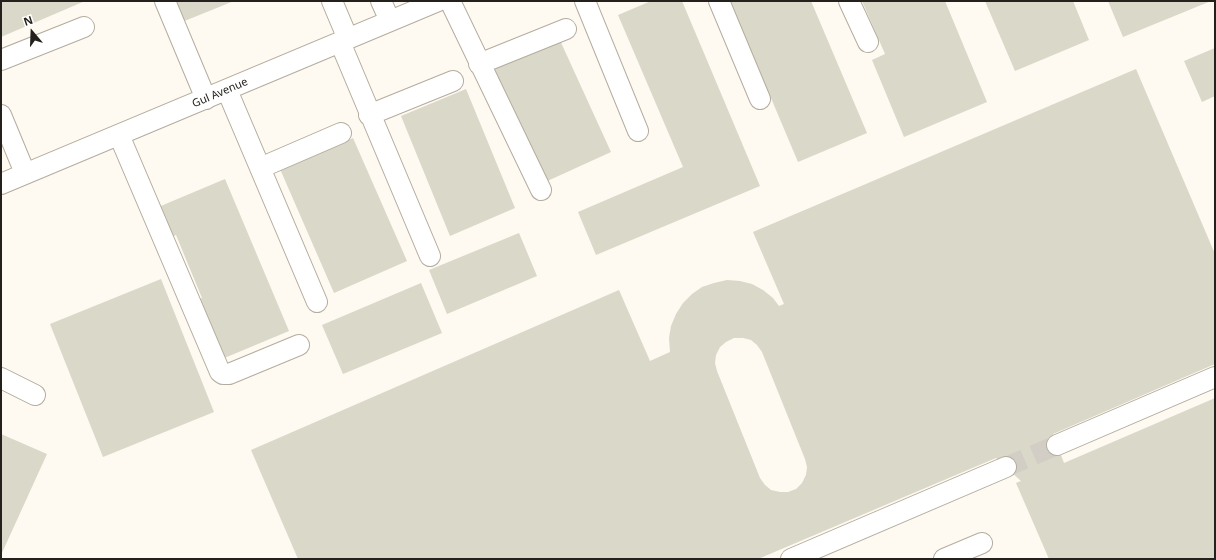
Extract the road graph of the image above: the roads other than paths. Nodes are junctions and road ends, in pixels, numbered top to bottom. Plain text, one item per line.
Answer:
1 (165, 1) edge
2 (332, 1) edge
3 (381, 1) edge
4 (438, 1) edge
5 (450, 1) edge
6 (585, 1) edge
7 (719, 1) edge
8 (849, 1) edge
9 (390, 21) junction
10 (84, 27) dead end
11 (566, 29) dead end
12 (344, 40) junction
13 (868, 42) dead end
14 (1, 60) edge
15 (479, 64) junction
16 (453, 81) dead end
17 (227, 90) junction
18 (206, 99) junction
19 (760, 100) dead end
20 (1, 115) edge
21 (369, 115) junction
22 (638, 131) dead end
23 (341, 134) dead end
24 (120, 135) junction
25 (260, 168) junction
26 (25, 173) junction
27 (1, 184) edge
28 (541, 190) dead end
29 (430, 256) dead end
30 (317, 302) dead end
31 (299, 345) dead end
32 (1215, 377) edge
33 (1, 378) edge
34 (34, 395) dead end
35 (1057, 445) tunnel mouth
36 (1006, 467) tunnel mouth
37 (982, 543) dead end
38 (791, 559) edge
39 (944, 559) edge

1 - 18 street
2 - 12 street
3 - 9 street
4 - 9 street, Gul Avenue
5 - 15 street
6 - 22 street
7 - 19 street
8 - 13 street
9 - 12 street, Gul Avenue
10 - 14 street
11 - 15 street
12 - 17 street, Gul Avenue
12 - 21 street
15 - 28 street
16 - 21 street
17 - 18 street, Gul Avenue
17 - 25 street
18 - 24 street, Gul Avenue
20 - 26 street
21 - 29 street
23 - 25 street
24 - 26 street, Gul Avenue
24 - 31 street
25 - 30 street
26 - 27 street, Gul Avenue
32 - 35 street
33 - 34 street
36 - 38 street
37 - 39 street

